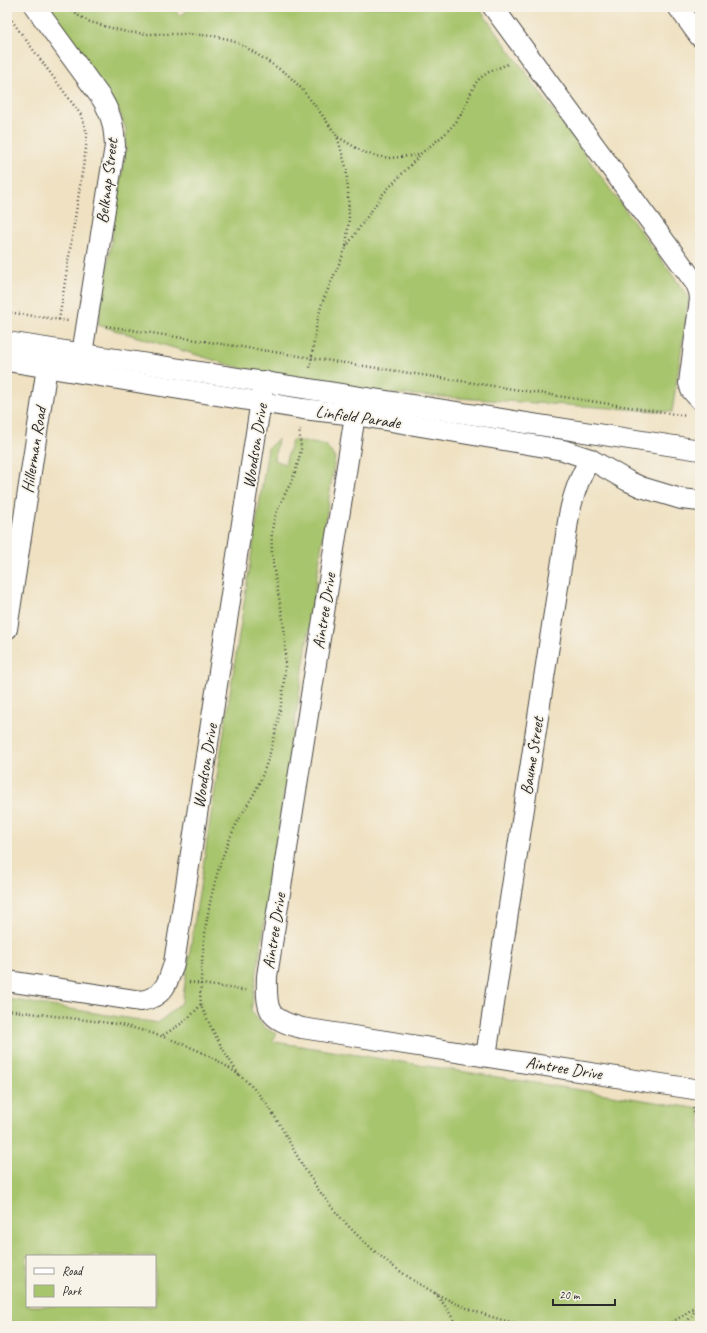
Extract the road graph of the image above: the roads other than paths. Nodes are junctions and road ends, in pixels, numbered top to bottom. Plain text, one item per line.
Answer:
1 (35, 7) edge
2 (493, 7) edge
3 (678, 7) edge
4 (700, 37) edge
5 (693, 268) edge
6 (7, 342) edge
7 (82, 354) junction
8 (7, 361) edge
9 (47, 367) junction
10 (264, 381) junction
11 (262, 402) junction
12 (697, 408) edge
13 (355, 416) junction
14 (700, 450) edge
15 (590, 459) junction
16 (700, 501) edge
17 (7, 629) edge
18 (7, 981) edge
19 (486, 1056) junction
20 (697, 1089) edge

1 - 7 street, Belknap Street
2 - 5 street
3 - 4 street
5 - 12 street
6 - 7 street, Linfield Parade
7 - 10 street, Linfield Parade
8 - 9 street, Linfield Parade
9 - 11 street, Linfield Parade
9 - 17 street, Hillerman Road
10 - 11 street, Woodson Drive
10 - 14 street, Linfield Parade
11 - 13 street, Linfield Parade
11 - 18 street, Woodson Drive
13 - 15 street, Linfield Parade
13 - 19 street, Aintree Drive
15 - 16 street, Linfield Parade
15 - 19 street, Baume Street
19 - 20 street, Aintree Drive

